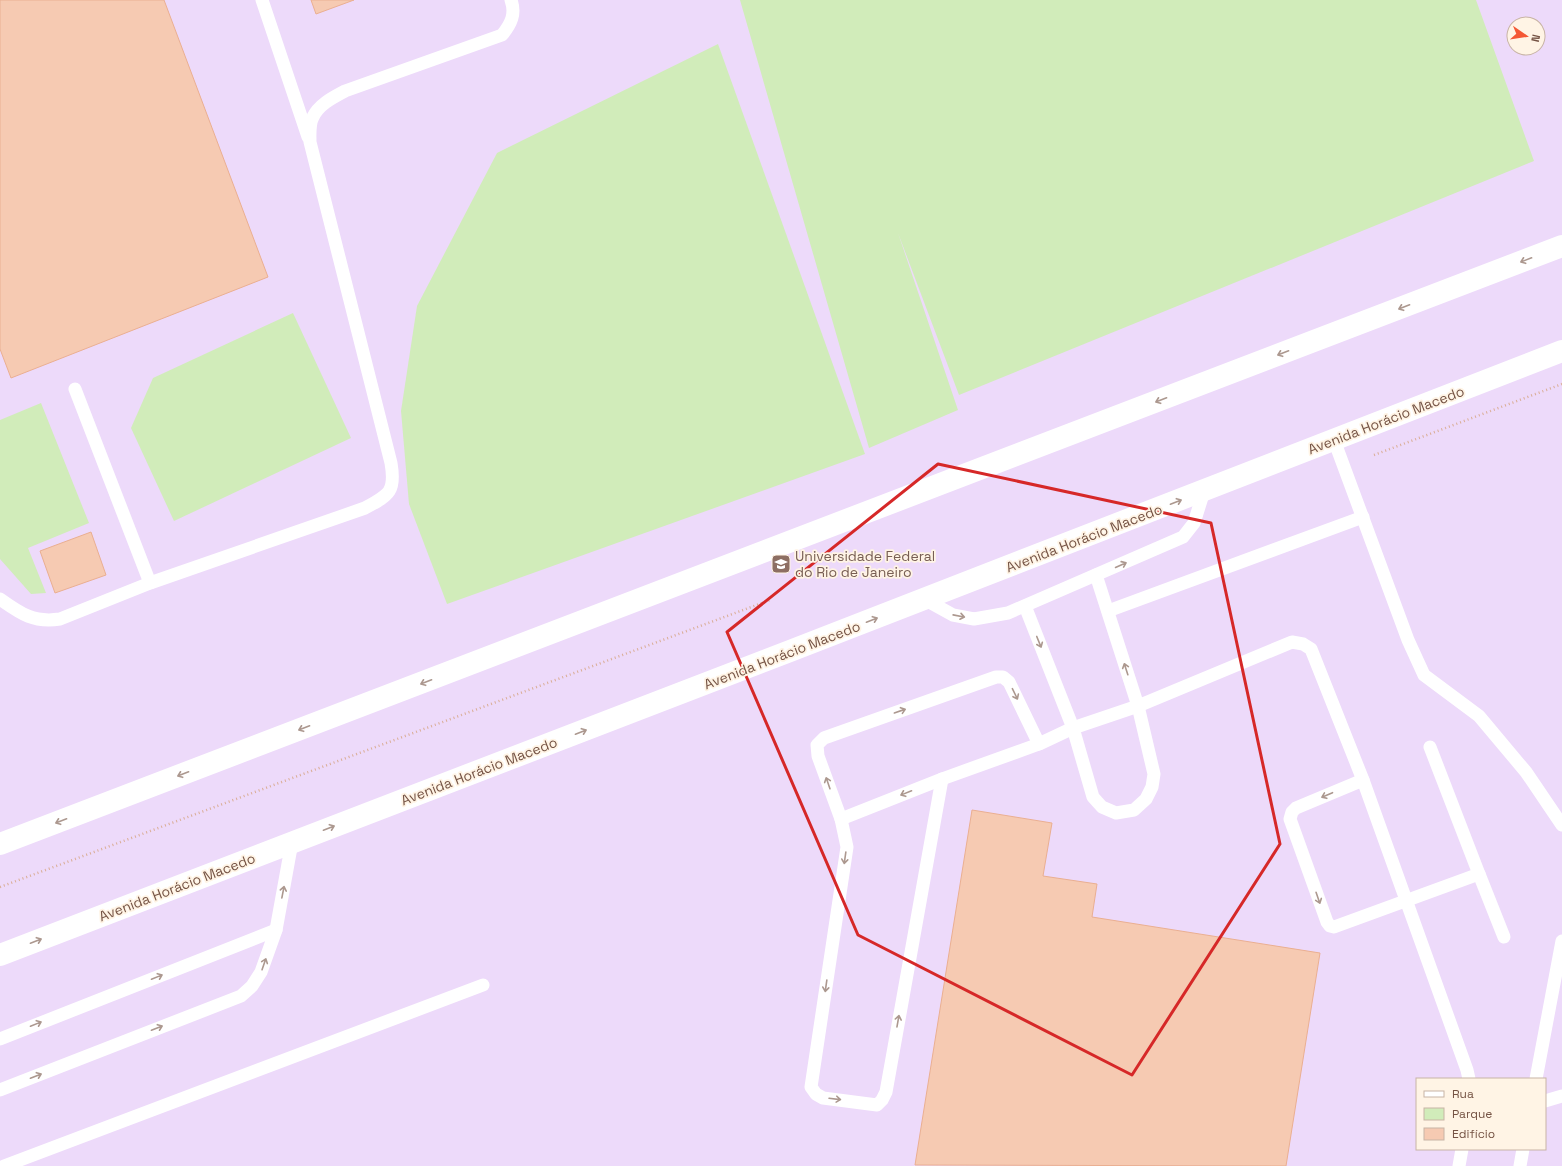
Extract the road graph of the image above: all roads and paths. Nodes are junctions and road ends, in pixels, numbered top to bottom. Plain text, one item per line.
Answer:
1 (262, 0) edge
2 (511, 0) edge
3 (310, 142) junction
4 (1562, 246) edge
5 (1562, 351) edge
6 (75, 389) dead end
7 (1334, 440) junction
8 (1204, 491) junction
9 (1363, 518) junction
10 (1096, 575) junction
11 (150, 583) junction
12 (0, 599) edge
13 (924, 599) junction
14 (770, 600) dead end
15 (1024, 606) junction
16 (1108, 611) junction
17 (1138, 706) junction
18 (1073, 728) junction
19 (1039, 744) junction
20 (1430, 747) dead end
21 (942, 779) junction
22 (1363, 780) junction
23 (841, 820) junction
24 (1562, 825) edge
25 (292, 842) junction
26 (0, 844) edge
27 (1479, 874) junction
28 (0, 887) edge
29 (1407, 900) junction
30 (276, 930) junction
31 (1504, 937) dead end
32 (1562, 941) edge
33 (0, 955) edge
34 (483, 985) dead end
35 (0, 1039) edge
36 (1469, 1078) edge
37 (1536, 1078) edge
38 (0, 1090) edge
39 (1562, 1096) edge
40 (1546, 1101) edge
41 (1462, 1150) edge
42 (1523, 1150) edge
43 (4, 1166) edge
44 (1460, 1166) edge
45 (1520, 1166) edge

1 - 3 lane
2 - 3 lane
3 - 11 lane
4 -> 26 street
5 - 7 street, Avenida Horácio Macedo
6 - 11 lane
7 - 8 street, Avenida Horácio Macedo
7 - 9 lane
10 -> 8 lane
13 -> 8 street, Avenida Horácio Macedo
9 - 16 lane
9 - 24 lane
10 - 15 lane
10 - 16 lane
11 - 12 lane
13 -> 15 lane
25 -> 13 street, Avenida Horácio Macedo
14 - 28 path
15 -> 18 lane
17 -> 16 lane
17 - 18 lane
17 - 18 lane
17 - 22 lane
18 - 19 lane
19 - 21 lane
23 -> 19 lane
20 - 27 lane
21 -> 23 lane
23 -> 21 lane
22 - 29 lane
22 -> 29 lane
30 -> 25 lane
33 -> 25 street, Avenida Horácio Macedo
27 - 29 lane
27 - 31 lane
29 - 36 lane
35 -> 30 lane
38 -> 30 lane
32 - 37 lane
34 - 43 lane
39 - 40 lane
41 - 44 lane
42 - 45 lane

